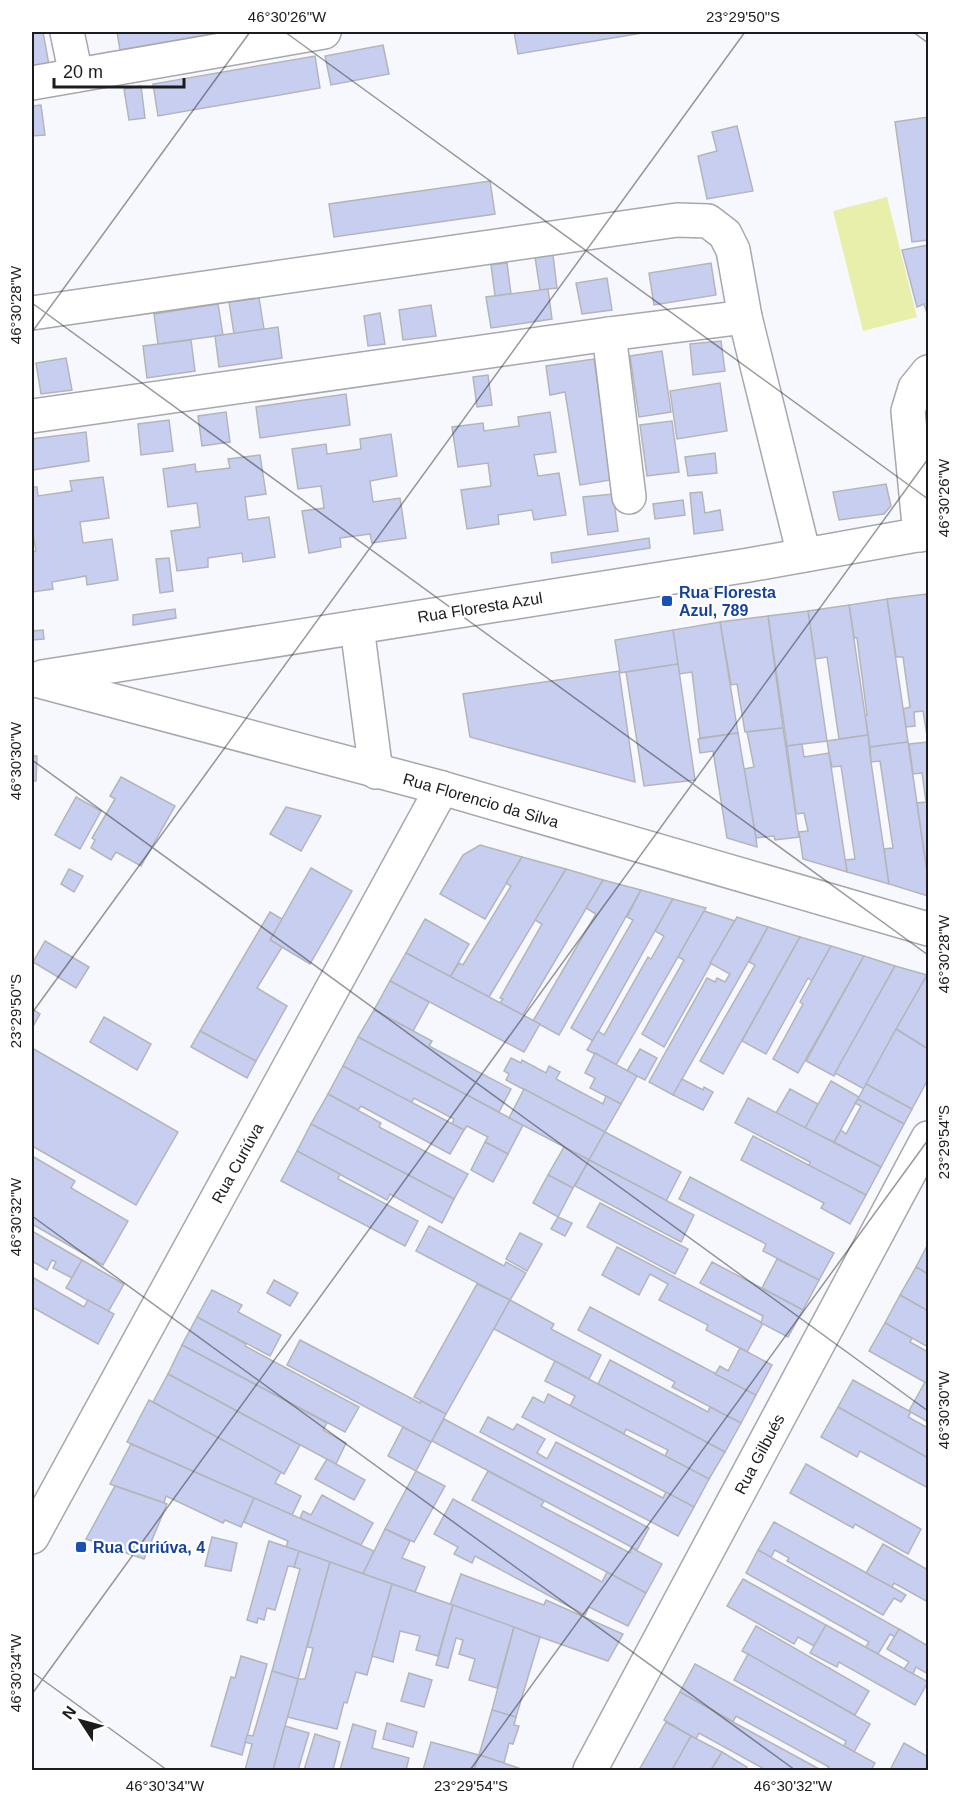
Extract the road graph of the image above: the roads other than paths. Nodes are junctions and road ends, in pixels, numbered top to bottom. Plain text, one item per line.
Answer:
1 (66, 32) edge
2 (324, 32) edge
3 (76, 75) junction
4 (32, 83) edge
5 (32, 313) edge
6 (745, 317) junction
7 (609, 334) junction
8 (928, 372) edge
9 (32, 416) edge
10 (629, 497) dead end
11 (924, 534) edge
12 (804, 555) junction
13 (357, 627) junction
14 (32, 679) edge
15 (376, 772) junction
16 (442, 788) junction
17 (928, 929) edge
18 (928, 1138) edge
19 (32, 1537) edge
20 (590, 1770) edge

1 - 3 street
2 - 3 street
3 - 4 street
5 - 6 street
6 - 7 street
6 - 12 street
7 - 9 street
7 - 10 street
8 - 11 street
11 - 12 street, Rua Floresta Azul
12 - 13 street, Rua Floresta Azul
13 - 14 street, Rua Floresta Azul
13 - 15 street
14 - 15 street, Rua Florencio da Silva
15 - 16 street, Rua Florencio da Silva
16 - 17 street, Rua Florencio da Silva
16 - 19 street, Rua Curiúva
18 - 20 street, Rua Gilbués

